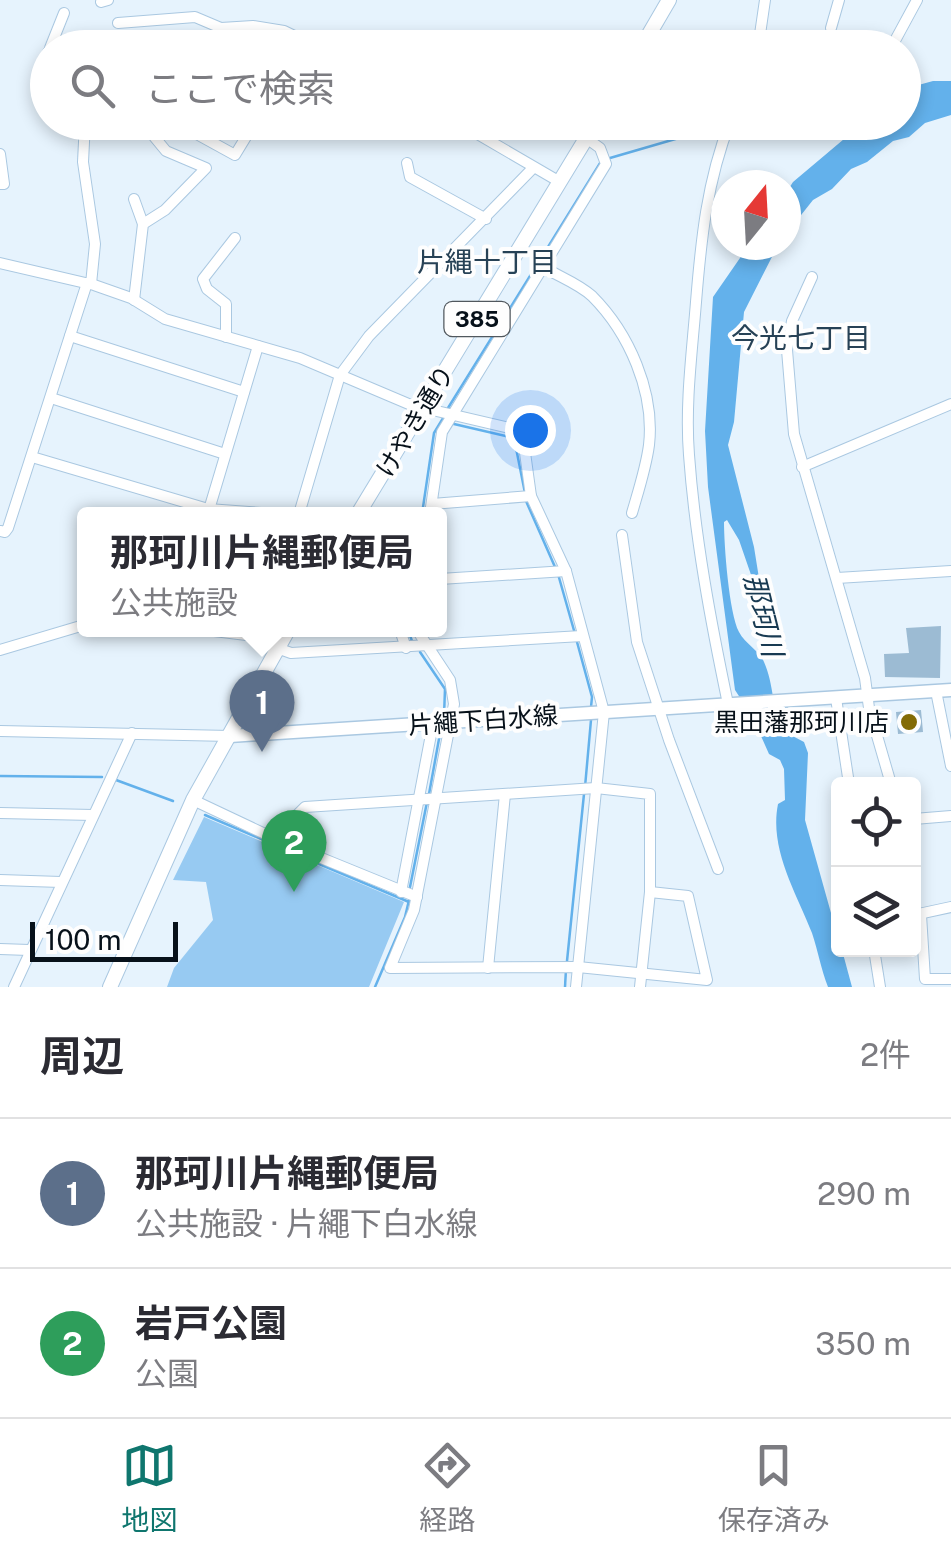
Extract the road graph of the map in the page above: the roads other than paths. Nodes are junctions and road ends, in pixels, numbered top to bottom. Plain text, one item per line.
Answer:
1 (670, 0) edge
2 (765, 0) edge
3 (839, 0) edge
4 (916, 0) edge
5 (64, 13) dead end
6 (118, 23) dead end
7 (832, 28) dead end
8 (57, 30) edge
9 (277, 30) edge
10 (652, 30) edge
11 (761, 30) edge
12 (901, 30) edge
13 (83, 140) edge
14 (157, 140) edge
15 (207, 140) edge
16 (244, 140) edge
17 (487, 140) edge
18 (586, 140) edge
19 (590, 140) edge
20 (723, 140) edge
21 (0, 154) edge
22 (408, 163) dead end
23 (533, 168) junction
24 (560, 182) junction
25 (0, 184) edge
26 (134, 199) dead end
27 (486, 219) junction
28 (143, 224) junction
29 (236, 238) dead end
30 (0, 263) edge
31 (545, 268) junction
32 (812, 276) dead end
33 (89, 284) junction
34 (134, 300) junction
35 (70, 336) junction
36 (226, 336) junction
37 (258, 346) junction
38 (340, 374) junction
39 (244, 392) junction
40 (51, 398) junction
41 (951, 404) edge
42 (424, 408) junction
43 (454, 415) junction
44 (225, 454) junction
45 (32, 457) junction
46 (802, 468) junction
47 (531, 496) junction
48 (192, 507) edge
49 (209, 507) edge
50 (300, 507) edge
51 (362, 507) edge
52 (431, 507) edge
53 (446, 507) edge
54 (632, 513) dead end
55 (0, 531) edge
56 (622, 535) dead end
57 (566, 571) junction
58 (951, 571) edge
59 (837, 578) junction
60 (447, 579) edge
61 (77, 626) edge
62 (582, 636) junction
63 (267, 637) edge
64 (284, 637) edge
65 (402, 637) edge
66 (421, 637) edge
67 (425, 644) junction
68 (277, 648) junction
69 (406, 648) junction
70 (0, 650) edge
71 (951, 690) edge
72 (936, 691) junction
73 (867, 695) junction
74 (836, 698) junction
75 (732, 704) junction
76 (658, 708) junction
77 (604, 712) junction
78 (452, 722) junction
79 (433, 724) junction
80 (0, 731) edge
81 (132, 734) junction
82 (230, 736) junction
83 (951, 766) edge
84 (848, 777) edge
85 (889, 777) edge
86 (596, 788) junction
87 (505, 794) junction
88 (418, 797) junction
89 (434, 799) junction
90 (192, 800) junction
91 (0, 813) edge
92 (94, 815) junction
93 (951, 816) edge
94 (921, 818) edge
95 (282, 842) junction
96 (718, 869) dead end
97 (0, 880) edge
98 (61, 882) junction
99 (401, 892) junction
100 (650, 892) junction
101 (417, 897) junction
102 (951, 907) edge
103 (921, 914) edge
104 (921, 947) edge
105 (0, 949) edge
106 (30, 950) junction
107 (875, 957) edge
108 (578, 967) junction
109 (488, 968) junction
110 (642, 973) junction
111 (951, 979) edge
112 (707, 984) edge
113 (14, 987) edge
114 (110, 987) edge
115 (576, 987) edge
116 (640, 987) edge
117 (880, 987) edge

1 - 10 highway
2 - 11 street
3 - 7 street
4 - 12 street
5 - 8 street
6 - 9 street
13 - 33 street
14 - 28 street
15 - 16 street
17 - 23 street
18 - 24 highway, けやき通り / 385
19 - 31 street
20 - 75 street
21 - 25 street
22 - 27 street
23 - 24 street
23 - 27 street
24 - 42 highway, けやき通り / 385
26 - 28 street
27 - 38 street
28 - 34 street
29 - 36 street
30 - 33 street
31 - 43 street
31 - 54 street
32 - 46 street
33 - 34 street
33 - 35 street
34 - 36 street
35 - 39 street
35 - 40 street
36 - 37 street
37 - 38 street
37 - 39 street
38 - 42 street
38 - 50 street
39 - 44 street
40 - 44 street
40 - 45 street
41 - 46 street
42 - 43 street
42 - 51 highway, けやき通り / 385
43 - 47 street
43 - 52 street
44 - 49 street
45 - 48 street
45 - 55 street
46 - 59 street
47 - 53 street
47 - 57 street
56 - 76 street
57 - 60 street
57 - 62 street
58 - 59 street
59 - 73 street
61 - 70 street
62 - 67 street
62 - 77 street
63 - 68 street
64 - 68 highway
65 - 69 street
66 - 67 street
67 - 69 street
67 - 78 street
68 - 69 street
68 - 82 highway
71 - 72 main road
72 - 73 main road
72 - 83 street
73 - 74 main road
73 - 85 street
74 - 75 main road, 片繩下白水線
74 - 84 street
75 - 76 main road, 片繩下白水線
76 - 77 main road, 片繩下白水線
76 - 96 street
77 - 78 main road, 片繩下白水線
77 - 86 street
78 - 79 main road, 片繩下白水線
78 - 89 street
79 - 82 main road, 片繩下白水線
79 - 88 street
80 - 81 street
81 - 82 street
81 - 92 street
82 - 90 highway
86 - 87 street
86 - 100 street
86 - 108 street
87 - 89 street
87 - 109 street
88 - 89 street
88 - 95 street
88 - 99 street
89 - 101 street
90 - 95 street
90 - 114 highway
91 - 92 street
92 - 98 street
93 - 94 street
95 - 99 street
97 - 98 street
98 - 106 street
99 - 101 street
100 - 110 street
100 - 112 street
101 - 109 street
102 - 103 street
104 - 111 street
105 - 106 street
106 - 113 street
107 - 117 street
108 - 109 street
108 - 110 street
108 - 115 street
110 - 112 street
110 - 116 street

